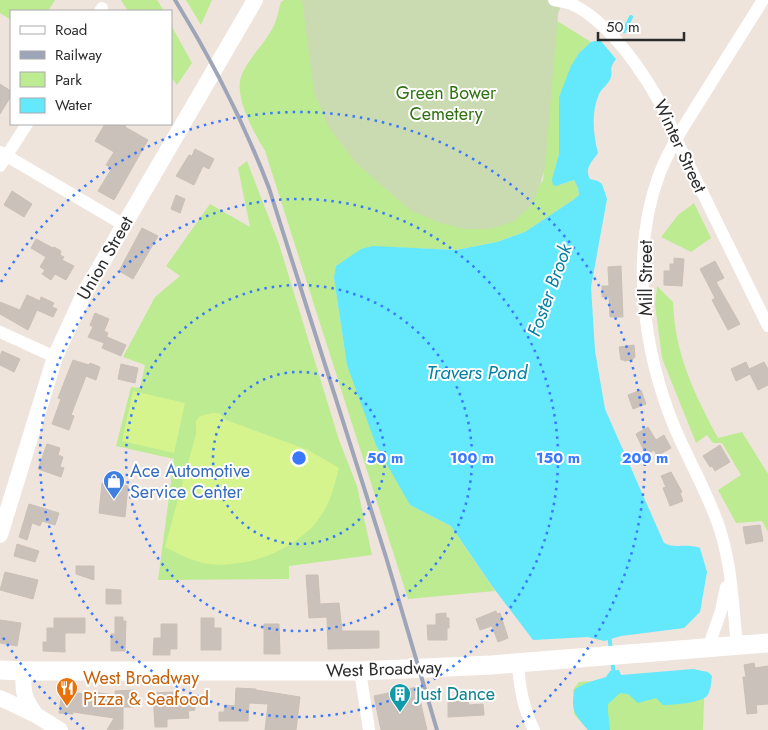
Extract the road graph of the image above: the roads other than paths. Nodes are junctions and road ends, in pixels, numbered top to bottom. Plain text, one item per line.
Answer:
1 (255, 0) edge
2 (554, 0) edge
3 (763, 0) edge
4 (26, 125) edge
5 (676, 139) junction
6 (2, 158) edge
7 (124, 225) junction
8 (768, 326) edge
9 (0, 332) edge
10 (55, 357) junction
11 (0, 535) edge
12 (728, 572) junction
13 (768, 643) edge
14 (737, 645) junction
15 (708, 648) junction
16 (518, 662) junction
17 (0, 670) edge
18 (24, 671) junction
19 (360, 671) junction
20 (0, 698) edge
21 (36, 715) junction
22 (60, 730) edge
23 (369, 730) edge
24 (534, 730) edge

1 - 7 street, Union Street
2 - 5 street, Winter Street
3 - 5 street, Mill Street
4 - 6 street
5 - 8 street, Winter Street
5 - 12 street, Mill Street
6 - 7 street
7 - 10 street, Union Street
9 - 10 street
10 - 11 street, Union Street
12 - 14 street, Mill Street
12 - 15 street, Mill Street
13 - 14 main road, West Broadway
14 - 15 main road, West Broadway
15 - 16 main road, West Broadway
16 - 19 main road, West Broadway
16 - 24 street
17 - 18 main road, West Broadway
18 - 19 main road, West Broadway
18 - 21 street
19 - 23 street
20 - 21 street
21 - 22 street

